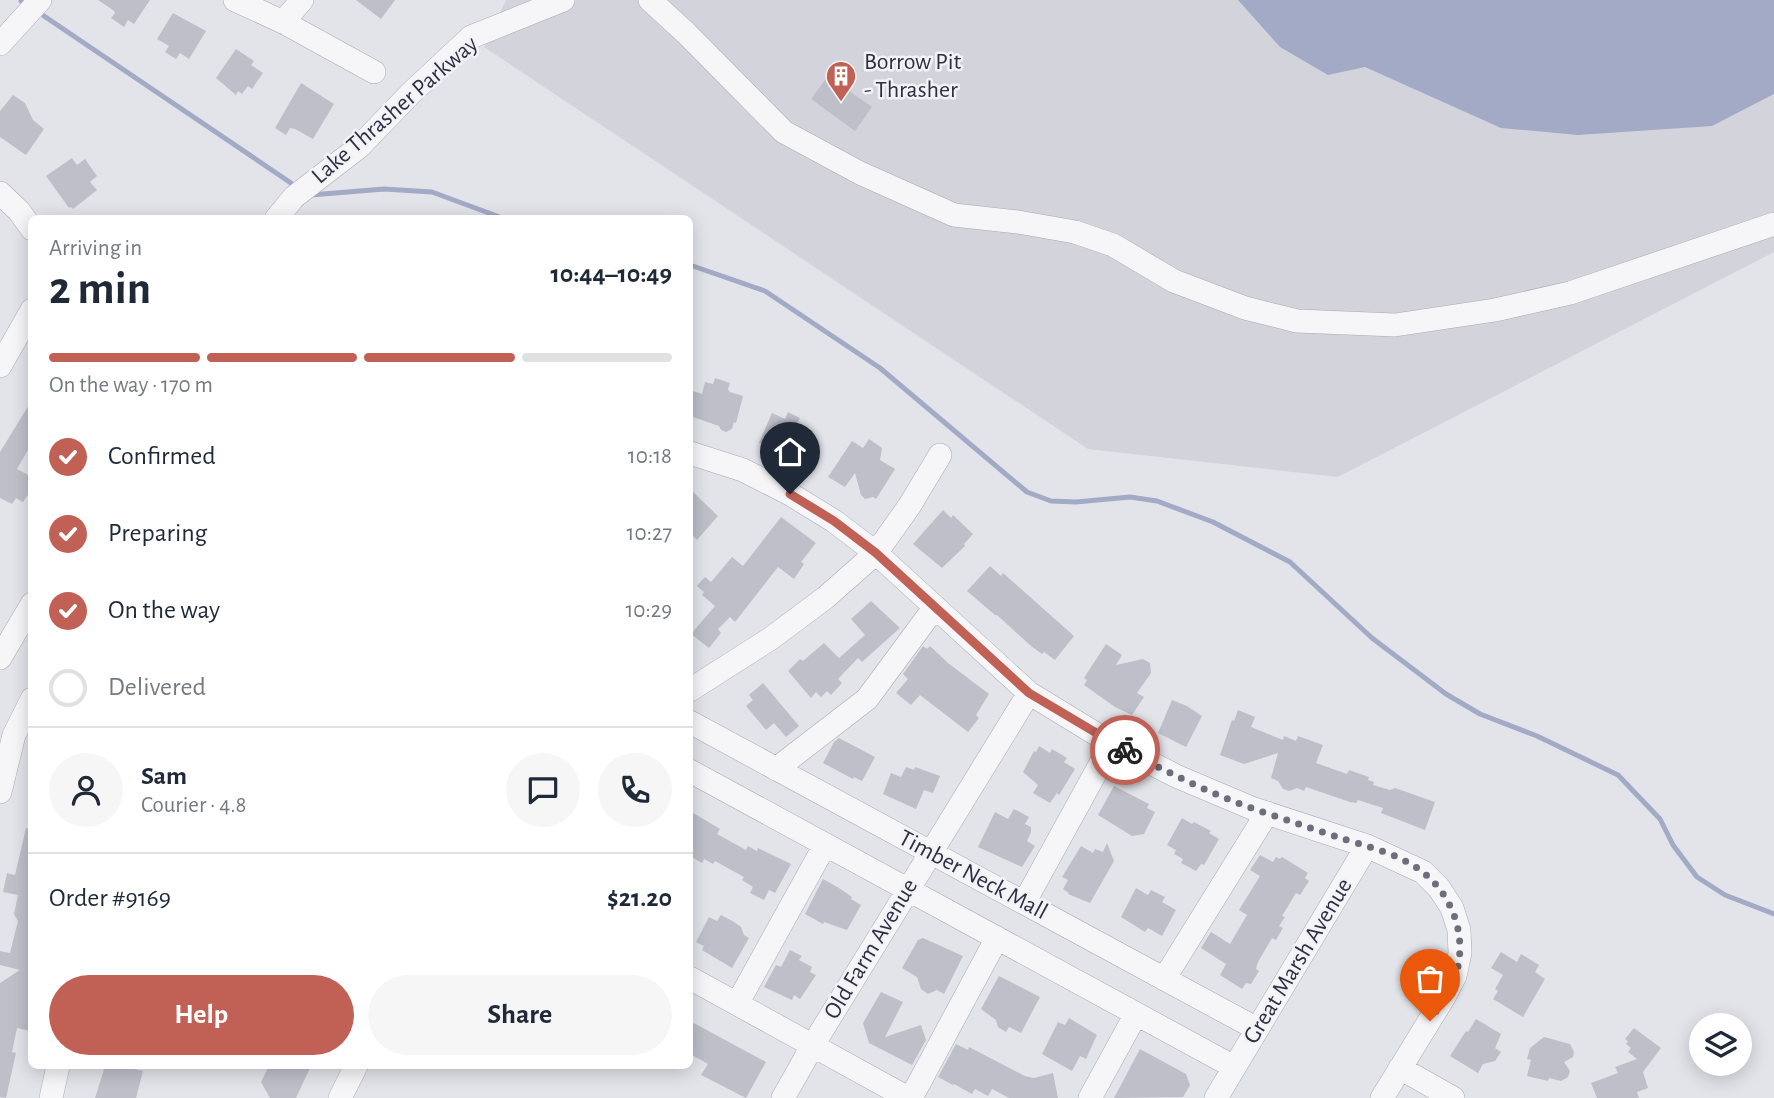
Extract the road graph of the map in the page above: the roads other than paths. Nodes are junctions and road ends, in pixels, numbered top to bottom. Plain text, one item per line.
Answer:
1 (40, 0) edge
2 (235, 0) edge
3 (302, 0) edge
4 (563, 0) edge
5 (650, 0) edge
6 (284, 22) junction
7 (0, 44) edge
8 (374, 72) dead end
9 (0, 193) edge
10 (279, 215) edge
11 (28, 223) edge
12 (1774, 225) edge
13 (28, 317) edge
14 (0, 366) edge
15 (693, 454) edge
16 (940, 455) dead end
17 (876, 553) junction
18 (935, 607) junction
19 (28, 611) edge
20 (0, 657) edge
21 (693, 688) edge
22 (1029, 693) junction
23 (28, 707) edge
24 (693, 724) edge
25 (1112, 743) junction
26 (775, 769) junction
27 (693, 777) edge
28 (0, 792) edge
29 (1267, 813) junction
30 (825, 845) junction
31 (1367, 846) junction
32 (930, 852) junction
33 (907, 890) junction
34 (1024, 903) junction
35 (997, 938) junction
36 (1164, 979) junction
37 (693, 980) edge
38 (737, 1004) junction
39 (1136, 1014) junction
40 (1257, 1029) junction
41 (813, 1045) junction
42 (1234, 1067) junction
43 (1400, 1068) junction
44 (57, 1069) edge
45 (354, 1069) edge
46 (51, 1098) edge
47 (340, 1098) edge
48 (783, 1098) edge
49 (909, 1098) edge
50 (1090, 1098) edge
51 (1216, 1098) edge
52 (1382, 1098) edge
53 (1453, 1098) edge

1 - 7 street
2 - 6 street
3 - 6 street
4 - 10 street, Lake Thrasher Parkway
5 - 12 street
6 - 8 street
9 - 11 street
13 - 14 street
15 - 17 street
16 - 17 street
17 - 18 street
17 - 21 street
18 - 22 street
18 - 26 street
19 - 20 street
22 - 25 street
22 - 32 street, Old Farm Avenue
23 - 28 street
24 - 26 street, Timber Neck Mall
25 - 29 street
25 - 34 street
26 - 32 street, Timber Neck Mall
27 - 30 street, Timber Neck Mall
29 - 31 street
29 - 36 street
30 - 33 street, Timber Neck Mall
30 - 38 street
31 - 40 street, Great Marsh Avenue
31 - 43 street
32 - 33 street, Old Farm Avenue
32 - 34 street, Timber Neck Mall
33 - 35 street, Timber Neck Mall
33 - 41 street, Old Farm Avenue
34 - 36 street, Timber Neck Mall
35 - 39 street, Timber Neck Mall
35 - 49 street
36 - 40 street, Timber Neck Mall
37 - 38 street
38 - 41 street
39 - 42 street, Timber Neck Mall
39 - 50 street
40 - 42 street, Great Marsh Avenue
41 - 48 street, Old Farm Avenue
41 - 49 street
42 - 51 street, Great Marsh Avenue
43 - 52 street
43 - 53 street
44 - 46 street
45 - 47 street

